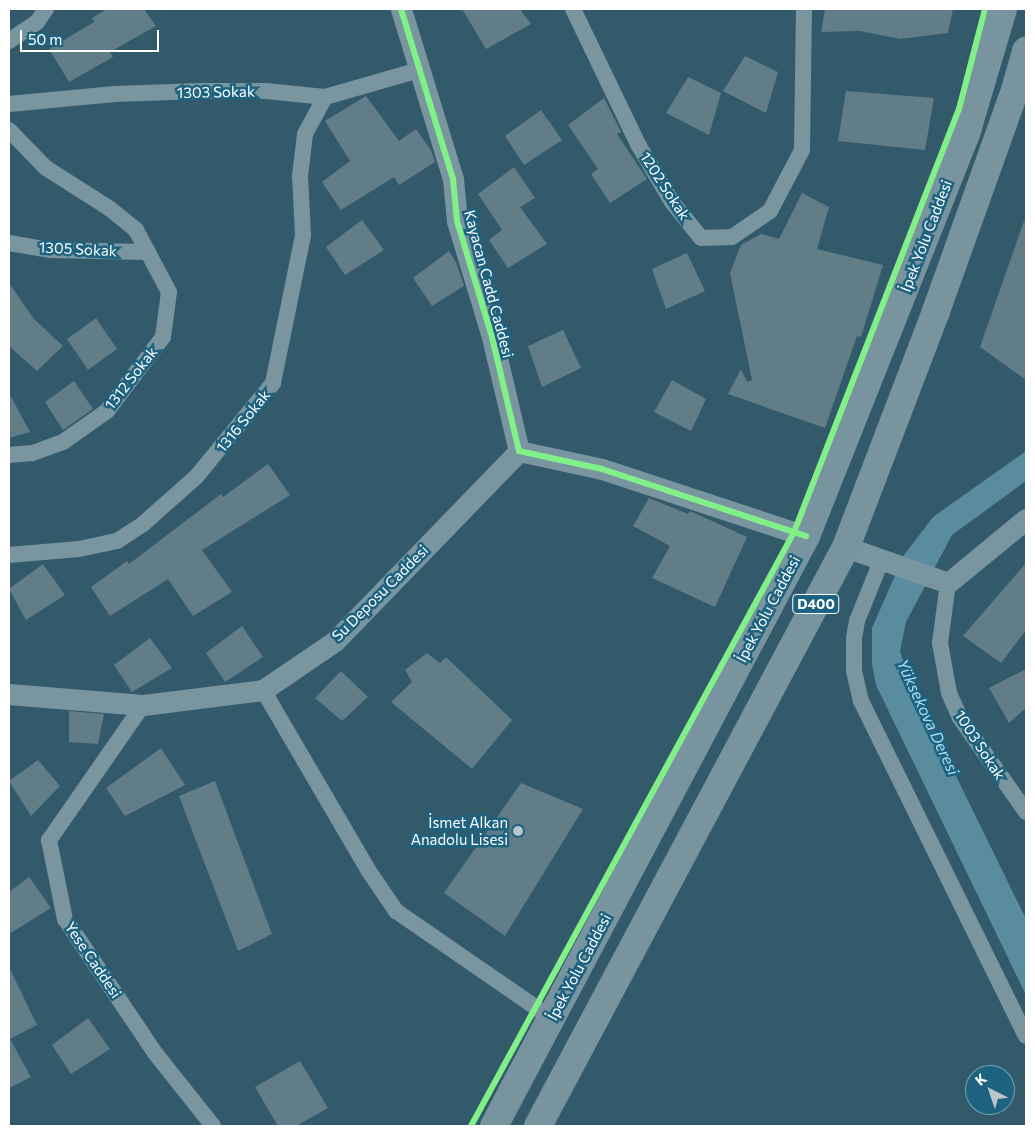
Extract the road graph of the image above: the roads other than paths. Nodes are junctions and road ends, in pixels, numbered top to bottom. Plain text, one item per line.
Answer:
1 (46, 9) edge
2 (401, 9) edge
3 (573, 9) edge
4 (804, 9) edge
5 (1004, 9) edge
6 (9, 41) edge
7 (1026, 51) edge
8 (419, 70) junction
9 (325, 96) junction
10 (9, 104) edge
11 (9, 130) edge
12 (9, 243) edge
13 (148, 252) junction
14 (519, 451) junction
15 (9, 455) edge
16 (1026, 519) edge
17 (806, 536) junction
18 (846, 547) junction
19 (9, 555) edge
20 (888, 561) junction
21 (941, 582) junction
22 (263, 690) junction
23 (9, 694) edge
24 (143, 704) junction
25 (1026, 812) edge
26 (551, 1018) junction
27 (1026, 1036) edge
28 (213, 1126) edge
29 (494, 1126) edge
30 (538, 1126) edge

1 - 6 street
2 - 8 street, Kayacan Cadd Caddesi
3 - 4 street, 1202 Sokak
5 - 17 highway, İpek Yolu Caddesi / D400
7 - 18 highway, D400
8 - 9 street, 1303 Sokak
8 - 14 street, Kayacan Cadd Caddesi
9 - 10 street, 1303 Sokak
9 - 19 street, 1316 Sokak
11 - 13 street, 1312 Sokak
12 - 13 street, 1305 Sokak
13 - 15 street, 1312 Sokak
14 - 17 street
14 - 22 street, Su Deposu Caddesi
16 - 21 street
17 - 26 highway, İpek Yolu Caddesi / D400
18 - 20 street
18 - 30 highway, D400
20 - 21 street
20 - 27 street
21 - 25 street, 1003 Sokak
22 - 24 street, Su Deposu Caddesi
22 - 26 street
23 - 24 street, Su Deposu Caddesi
24 - 28 street, Yese Caddesi
26 - 29 highway, İpek Yolu Caddesi / D400

